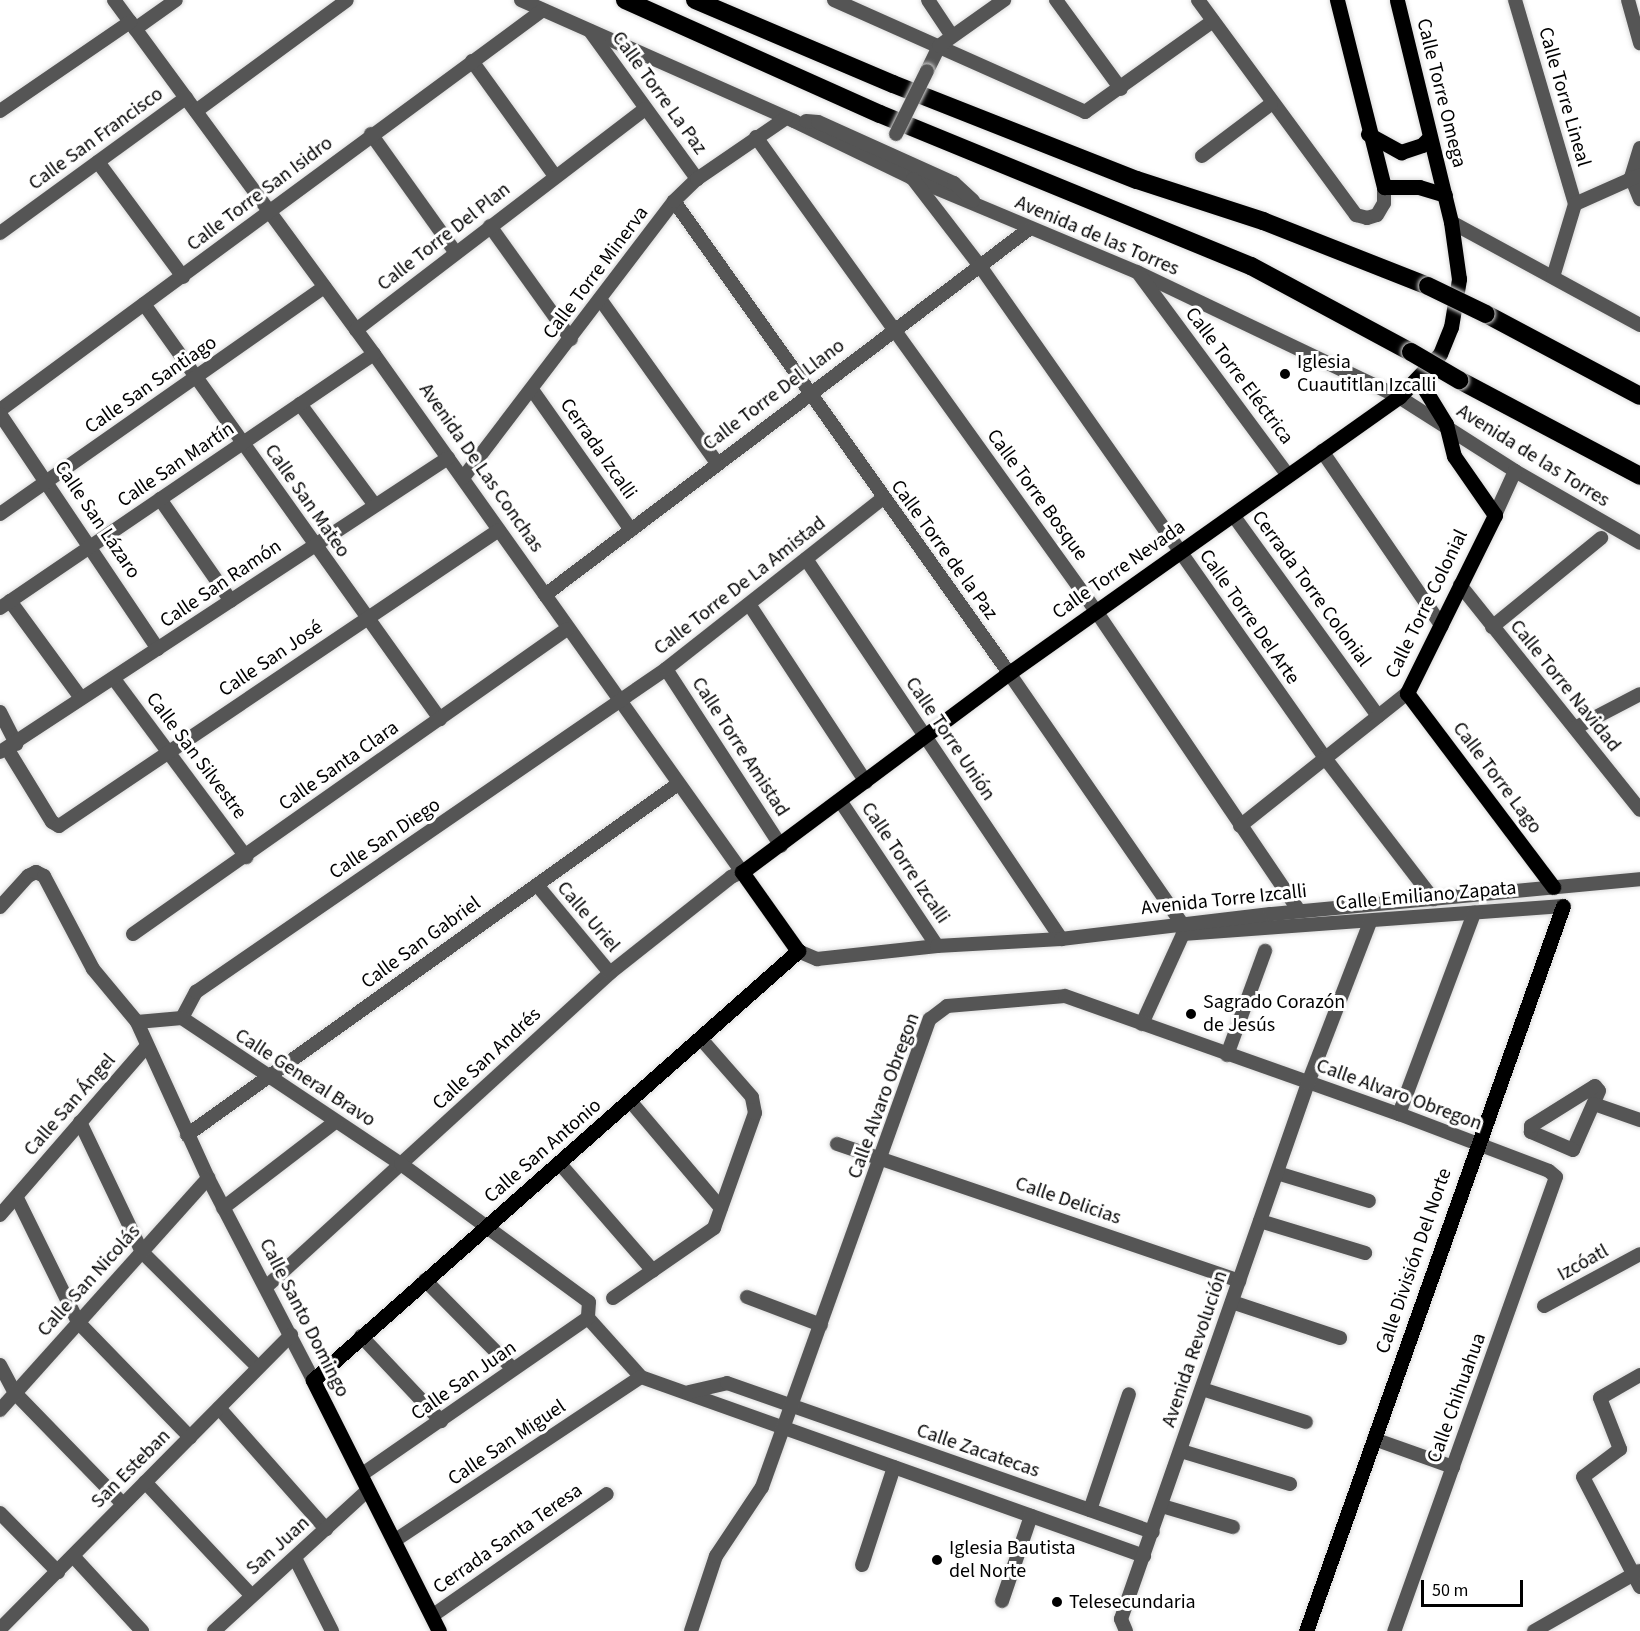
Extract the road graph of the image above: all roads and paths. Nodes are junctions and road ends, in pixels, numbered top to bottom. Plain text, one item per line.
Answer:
1 (114, 0) edge
2 (176, 0) edge
3 (347, 0) edge
4 (520, 0) edge
5 (625, 0) edge
6 (695, 0) edge
7 (834, 0) edge
8 (928, 0) edge
9 (1004, 0) edge
10 (1056, 0) edge
11 (1198, 0) edge
12 (1337, 0) edge
13 (1397, 0) edge
14 (1515, 0) edge
15 (1628, 0) edge
16 (543, 10) junction
17 (1213, 21) junction
18 (132, 25) junction
19 (589, 30) junction
20 (952, 36) junction
21 (1640, 43) edge
22 (939, 46) junction
23 (471, 61) junction
24 (1121, 89) junction
25 (186, 98) junction
26 (1271, 104) junction
27 (645, 109) junction
28 (0, 111) edge
29 (196, 111) junction
30 (790, 119) junction
31 (371, 134) junction
32 (1368, 134) junction
33 (756, 137) junction
34 (1430, 137) junction
35 (1640, 148) edge
36 (887, 154) junction
37 (1202, 156) dead end
38 (98, 162) junction
39 (555, 176) junction
40 (1635, 176) edge
41 (912, 178) junction
42 (697, 179) junction
43 (1384, 188) junction
44 (1445, 195) junction
45 (1640, 199) edge
46 (674, 201) junction
47 (1575, 204) junction
48 (982, 208) junction
49 (269, 213) junction
50 (1451, 222) junction
51 (490, 225) junction
52 (1029, 229) junction
53 (0, 233) edge
54 (456, 253) junction
55 (980, 266) junction
56 (1137, 272) junction
57 (183, 277) junction
58 (1553, 277) junction
59 (324, 287) junction
60 (600, 299) junction
61 (144, 304) junction
62 (1640, 325) edge
63 (356, 330) junction
64 (894, 330) junction
65 (571, 339) junction
66 (374, 354) junction
67 (196, 378) junction
68 (1419, 380) junction
69 (533, 391) junction
70 (808, 393) junction
71 (1640, 396) edge
72 (1399, 397) junction
73 (300, 404) junction
74 (0, 412) edge
75 (1446, 424) junction
76 (243, 443) junction
77 (1322, 451) junction
78 (448, 458) junction
79 (717, 463) junction
80 (1515, 471) junction
81 (1288, 475) junction
82 (1640, 476) edge
83 (463, 478) junction
84 (48, 480) junction
85 (160, 499) junction
86 (882, 499) junction
87 (374, 504) junction
88 (0, 514) edge
89 (1233, 514) junction
90 (1495, 515) junction
91 (499, 530) junction
92 (631, 530) junction
93 (1601, 538) dead end
94 (1640, 543) edge
95 (92, 545) junction
96 (314, 545) junction
97 (1180, 552) junction
98 (806, 559) junction
99 (1460, 585) junction
100 (545, 595) junction
101 (231, 602) junction
102 (749, 604) junction
103 (5, 605) edge
104 (1096, 610) junction
105 (366, 618) junction
106 (1442, 626) junction
107 (1492, 627) junction
108 (567, 629) junction
109 (158, 649) junction
110 (666, 669) junction
111 (1009, 673) junction
112 (114, 679) junction
113 (1407, 693) junction
114 (1640, 694) edge
115 (81, 698) junction
116 (620, 702) junction
117 (0, 712) edge
118 (1378, 716) junction
119 (440, 719) junction
120 (1575, 728) junction
121 (924, 736) junction
122 (8, 748) edge
123 (169, 751) junction
124 (1325, 758) junction
125 (866, 782) junction
126 (678, 784) junction
127 (841, 802) junction
128 (1640, 810) edge
129 (1240, 826) junction
130 (781, 846) junction
131 (246, 857) junction
132 (742, 872) junction
133 (1640, 879) edge
134 (537, 885) junction
135 (1553, 887) junction
136 (1433, 899) junction
137 (1563, 906) joint
138 (0, 907) edge
139 (1299, 911) junction
140 (1474, 913) junction
141 (1370, 922) junction
142 (1182, 929) junction
143 (133, 934) dead end
144 (1061, 939) junction
145 (937, 946) junction
146 (798, 951) junction
147 (1265, 951) dead end
148 (812, 959) joint
149 (609, 973) junction
150 (182, 1018) junction
151 (137, 1022) junction
152 (1142, 1024) junction
153 (701, 1039) junction
154 (146, 1047) junction
155 (1227, 1055) junction
156 (267, 1078) junction
157 (1308, 1083) junction
158 (631, 1102) junction
159 (1594, 1104) junction
160 (1399, 1114) junction
161 (1640, 1120) edge
162 (80, 1122) junction
163 (335, 1122) junction
164 (187, 1135) junction
165 (837, 1144) dead end
166 (1477, 1144) junction
167 (883, 1157) junction
168 (401, 1164) junction
169 (561, 1165) junction
170 (1277, 1173) junction
171 (1556, 1177) joint
172 (208, 1178) junction
173 (17, 1198) junction
174 (1369, 1202) dead end
175 (223, 1208) junction
176 (721, 1208) junction
177 (0, 1215) edge
178 (1260, 1221) junction
179 (489, 1227) junction
180 (141, 1252) junction
181 (1365, 1253) dead end
182 (1639, 1256) edge
183 (653, 1271) junction
184 (424, 1280) junction
185 (1239, 1281) junction
186 (266, 1287) junction
187 (747, 1297) dead end
188 (613, 1298) dead end
189 (1232, 1302) junction
190 (1544, 1306) dead end
191 (590, 1311) junction
192 (78, 1322) junction
193 (821, 1325) junction
194 (291, 1335) junction
195 (361, 1336) junction
196 (1340, 1338) dead end
197 (0, 1365) edge
198 (258, 1367) junction
199 (513, 1369) junction
200 (1640, 1375) edge
201 (641, 1377) junction
202 (313, 1380) junction
203 (1202, 1389) junction
204 (689, 1392) junction
205 (15, 1393) junction
206 (1129, 1394) dead end
207 (791, 1406) junction
208 (219, 1408) junction
209 (0, 1410) edge
210 (441, 1421) junction
211 (1306, 1422) dead end
212 (784, 1427) junction
213 (190, 1437) junction
214 (882, 1438) junction
215 (1374, 1439) junction
216 (1181, 1451) junction
217 (874, 1460) junction
218 (894, 1467) junction
219 (1453, 1467) junction
220 (361, 1475) junction
221 (146, 1482) junction
222 (1290, 1484) dead end
223 (368, 1490) junction
224 (607, 1494) dead end
225 (123, 1504) junction
226 (1162, 1506) junction
227 (1090, 1510) junction
228 (0, 1514) edge
229 (1031, 1516) junction
230 (1233, 1527) dead end
231 (326, 1530) junction
232 (1153, 1532) junction
233 (394, 1541) junction
234 (73, 1556) junction
235 (1144, 1556) junction
236 (295, 1558) junction
237 (862, 1565) dead end
238 (58, 1572) junction
239 (1636, 1572) edge
240 (1640, 1587) edge
241 (252, 1596) junction
242 (1002, 1601) dead end
243 (432, 1616) junction
244 (4, 1629) edge
245 (219, 1629) edge
246 (1124, 1629) edge
247 (142, 1631) edge
248 (332, 1631) edge
249 (439, 1631) edge
250 (691, 1631) edge
251 (1306, 1631) edge
252 (1394, 1631) edge
253 (1534, 1631) edge

1 - 18 street, Avenida De Las Conchas
2 - 18 street
3 - 29 street
4 - 16 street, Avenida de las Torres
5 - 82 highway, bridge
6 - 71 highway, bridge
7 - 22 street
8 - 20 street
9 - 20 street
10 - 24 street
11 - 17 street
12 - 32 main road
13 - 34 main road, Calle Torre Omega
14 - 47 street, Calle Torre Lineal
15 - 21 street
16 - 19 street, Avenida de las Torres
16 - 23 street, Calle Torre San Isidro
17 - 24 street
17 - 26 street
18 - 25 street, Avenida De Las Conchas
18 - 28 street
19 - 27 street, Calle Torre La Paz
19 - 30 street, Avenida de las Torres
20 - 22 street
22 - 24 street
22 - 36 street, bridge
23 - 31 street, Calle Torre San Isidro
23 - 39 street
25 - 29 street, Avenida De Las Conchas
25 - 38 street, Calle San Francisco
26 - 37 street
26 - 43 street
27 - 39 street, Calle Torre Del Plan
27 - 42 street, Calle Torre La Paz
29 - 49 street, Avenida De Las Conchas
30 - 33 street, Calle Torre Minerva
30 - 36 street
30 - 41 street, Avenida de las Torres
31 - 49 street, Calle Torre San Isidro
31 - 54 street
32 - 34 main road
32 - 43 main road
33 - 42 street, Calle Torre Minerva
33 - 64 street, Calle Torre Bosque
34 - 44 main road, Calle Torre Omega
35 - 40 street
36 - 48 street
38 - 53 street, Calle San Francisco
38 - 57 street
39 - 51 street, Calle Torre Del Plan
40 - 45 street
40 - 47 street
41 - 48 street, Avenida de las Torres
41 - 55 street, Calle Torre Del Arte
42 - 46 street, Calle Torre Minerva
43 - 44 main road
44 - 50 main road, Calle Torre Omega
46 - 60 street, Calle Torre Minerva
46 - 70 street, Calle Torre de la Paz
47 - 58 street
48 - 52 street, Avenida de las Torres
49 - 57 street, Calle Torre San Isidro
49 - 59 street, Avenida De Las Conchas
50 - 58 street
50 - 68 main road, Calle Torre Nevada
51 - 54 street, Calle Torre Del Plan
51 - 65 street
52 - 55 street, Calle Torre Del Llano
52 - 56 street, Avenida de las Torres
54 - 63 street, Calle Torre Del Plan
55 - 64 street, Calle Torre Del Llano
55 - 97 street, Calle Torre Del Arte
56 - 72 street, Avenida de las Torres
56 - 81 street, Calle Torre Eléctrica
57 - 61 street, Calle Torre San Isidro
58 - 62 street
59 - 63 street, Avenida De Las Conchas
59 - 67 street, Calle San Santiago
60 - 65 street, Calle Torre Minerva
60 - 79 street
61 - 67 street, Calle San Mateo
61 - 74 street, Calle Torre San Isidro
63 - 66 street, Avenida De Las Conchas
64 - 70 street, Calle Torre Del Llano
64 - 104 street, Calle Torre Bosque
65 - 69 street, Calle Torre Minerva
66 - 73 street, Calle San Martín
66 - 78 street, Avenida De Las Conchas
67 - 76 street, Calle San Mateo
67 - 84 street, Calle San Santiago
68 - 72 main road, Calle Torre Nevada
68 - 75 main road
69 - 83 street, Calle Torre Minerva
69 - 92 street, Cerrada Izcalli
70 - 79 street, Calle Torre Del Llano
70 - 86 street, Calle Torre de la Paz
72 - 75 street, Avenida de las Torres
72 - 77 main road, Calle Torre Nevada
73 - 76 street, Calle San Martín
73 - 87 street
74 - 84 street, Calle San Lázaro
75 - 80 street, Avenida de las Torres
75 - 90 main road
76 - 85 street, Calle San Martín
76 - 96 street, Calle San Mateo
77 - 81 main road, Calle Torre Nevada
77 - 106 street
78 - 83 street, Avenida De Las Conchas
78 - 87 street, Calle San Ramón
79 - 92 street, Calle Torre Del Llano
80 - 90 street, Calle Torre Colonial
80 - 94 street, Avenida de las Torres
81 - 89 main road, Calle Torre Nevada
83 - 91 street, Avenida De Las Conchas
84 - 88 street, Calle San Santiago
84 - 95 street, Calle San Lázaro
85 - 95 street, Calle San Martín
85 - 101 street
86 - 98 street, Calle Torre De La Amistad
86 - 111 street, Calle Torre de la Paz
87 - 96 street, Calle San Ramón
89 - 97 main road, Calle Torre Nevada
89 - 118 street, Cerrada Torre Colonial
90 - 99 main road, Calle Torre Colonial
91 - 100 street, Avenida De Las Conchas
91 - 105 street, Calle San José
92 - 100 street, Calle Torre Del Llano
93 - 107 street
95 - 103 street, Calle San Martín
95 - 109 street, Calle San Lázaro
96 - 101 street, Calle San Ramón
96 - 105 street, Calle San Mateo
97 - 104 main road, Calle Torre Nevada
97 - 124 street, Calle Torre Del Arte
98 - 102 street, Calle Torre De La Amistad
98 - 121 street, Calle Torre Unión
99 - 106 main road, Calle Torre Colonial
99 - 107 street, Calle Torre Navidad
100 - 108 street, Avenida De Las Conchas
101 - 109 street, Calle San Ramón
102 - 110 street, Calle Torre De La Amistad
102 - 125 street
103 - 115 street
104 - 111 main road, Calle Torre Nevada
104 - 129 street, Calle Torre Bosque
105 - 119 street, Calle San Mateo
105 - 123 street, Calle San José
106 - 113 main road, Calle Torre Colonial
107 - 120 street, Calle Torre Navidad
108 - 116 street, Avenida De Las Conchas
108 - 119 street, Calle Santa Clara
109 - 112 street, Calle San Ramón
110 - 116 street, Calle Torre De La Amistad
110 - 130 street, Calle Torre Amistad
111 - 121 main road, Calle Torre Nevada
111 - 142 street, Calle Torre de la Paz
112 - 115 street, Calle San Ramón
112 - 123 street, Calle San Silvestre
113 - 118 street, Calle Torre Colonial
113 - 135 main road, Calle Torre Lago
114 - 120 street
115 - 122 street, Calle San Ramón
116 - 126 street, Avenida De Las Conchas
116 - 150 street, Calle San Diego
117 - 122 street
118 - 124 street, Calle Torre Colonial
119 - 131 street, Calle Santa Clara
120 - 128 street, Calle Torre Navidad
121 - 125 main road, Calle Torre Nevada
121 - 144 street, Calle Torre Unión
122 - 123 street, Calle San José
123 - 131 street, Calle San Silvestre
124 - 129 street, Calle Torre Colonial
124 - 136 street, Calle Torre Del Arte
125 - 127 main road, Calle Torre Nevada
126 - 132 street, Avenida De Las Conchas
126 - 134 street, Calle San Gabriel
127 - 130 main road, Calle Torre Nevada
127 - 145 street, Calle Torre Izcalli
129 - 139 street, Calle Torre Bosque
130 - 132 main road, Calle Torre Nevada
131 - 143 street, Calle Santa Clara
132 - 146 main road, Avenida De Las Conchas
132 - 149 street, Calle San Andrés
133 - 135 street, Avenida Torre Izcalli
134 - 149 street, Calle Uriel
134 - 156 street, Calle San Gabriel
135 - 136 street, Avenida Torre Izcalli
136 - 139 street, Avenida Torre Izcalli
137 - 140 street, Calle Emiliano Zapata
137 - 166 main road, Calle División Del Norte
138 - 151 street
139 - 142 street, Avenida Torre Izcalli
140 - 141 street, Calle Emiliano Zapata
140 - 160 street
141 - 142 street, Calle Emiliano Zapata
141 - 157 street, Avenida Revolución
142 - 144 street, Avenida Torre Izcalli
142 - 152 street
144 - 145 street, Avenida Torre Izcalli
145 - 148 street, Avenida Torre Izcalli
146 - 148 street, Avenida De Las Conchas
146 - 153 main road, Calle San Antonio
147 - 155 street
149 - 168 street, Calle San Andrés
150 - 151 street
150 - 156 street, Calle General Bravo
151 - 154 street, Calle Santo Domingo
152 - 155 street, Calle Alvaro Obregon
152 - 167 street, Calle Alvaro Obregon
153 - 158 main road, Calle San Antonio
153 - 176 street
154 - 162 street, Calle San Ángel
154 - 164 street, Calle Santo Domingo
155 - 157 street, Calle Alvaro Obregon
156 - 163 street, Calle General Bravo
156 - 164 street, Calle San Gabriel
157 - 160 street, Calle Alvaro Obregon
157 - 170 street, Avenida Revolución
158 - 169 main road, Calle San Antonio
158 - 176 street
159 - 159 street
159 - 161 street
160 - 166 street, Calle Alvaro Obregon
162 - 173 street, Calle San Ángel
162 - 180 street
163 - 168 street, Calle General Bravo
163 - 175 street
164 - 172 street, Calle Santo Domingo
165 - 167 street, Calle Delicias
166 - 171 street, Calle Alvaro Obregon
166 - 215 main road, Calle División Del Norte
167 - 185 street, Calle Delicias
167 - 193 street, Calle Alvaro Obregon
168 - 179 street, Calle General Bravo
168 - 186 street, Calle San Andrés
169 - 179 main road, Calle San Antonio
169 - 183 street
170 - 174 street
170 - 178 street, Avenida Revolución
171 - 219 street, Calle Chihuahua
172 - 175 street, Calle Santo Domingo
172 - 180 street, Calle San Nicolás
173 - 177 street, Calle San Ángel
173 - 192 street
175 - 186 street, Calle Santo Domingo
176 - 183 street
178 - 181 street
178 - 185 street, Avenida Revolución
179 - 184 main road, Calle San Antonio
179 - 191 street, Calle General Bravo
180 - 192 street, Calle San Nicolás
180 - 198 street
182 - 190 street, Izcóatl
183 - 188 street
184 - 195 main road, Calle San Antonio
184 - 199 street
185 - 189 street, Avenida Revolución
186 - 194 street, Calle Santo Domingo
187 - 193 street
189 - 196 street
189 - 203 street, Avenida Revolución
191 - 199 street, Calle San Juan
191 - 201 street, Calle General Bravo
192 - 205 street, Calle San Nicolás
192 - 213 street
193 - 207 street, Calle Alvaro Obregon
194 - 198 street, San Esteban
194 - 202 street, Calle Santo Domingo
195 - 202 main road, Calle San Antonio
195 - 210 street
197 - 205 street
198 - 208 street, San Esteban
199 - 210 street, Calle San Juan
200 - 239 street
201 - 204 street
201 - 233 street, Calle San Miguel
202 - 220 main road, Calle Santo Domingo
203 - 211 street
203 - 216 street, Avenida Revolución
204 - 207 street, Calle Zacatecas
204 - 212 street
205 - 209 street, Calle San Nicolás
205 - 225 street
206 - 227 street
207 - 212 street, Calle Alvaro Obregon
207 - 214 street, Calle Zacatecas
208 - 213 street, San Esteban
208 - 231 street
210 - 220 street, Calle San Juan
212 - 217 street
212 - 250 street, Calle Alvaro Obregon
213 - 221 street, San Esteban
214 - 217 street
214 - 227 street, Calle Zacatecas
215 - 219 street
215 - 251 main road, Calle División Del Norte
216 - 222 street
216 - 226 street, Avenida Revolución
217 - 218 street
218 - 229 street
218 - 237 street
219 - 252 street, Calle Chihuahua
220 - 223 main road, Calle Santo Domingo
221 - 225 street, San Esteban
221 - 241 street
223 - 231 street, San Juan
223 - 233 main road, Calle Santo Domingo
224 - 243 street, Cerrada Santa Teresa
225 - 234 street, San Esteban
226 - 230 street
226 - 232 street, Avenida Revolución
227 - 232 street, Calle Zacatecas
228 - 238 street
229 - 235 street
229 - 242 street
231 - 236 street, San Juan
232 - 235 street, Avenida Revolución
233 - 243 main road, Calle Santo Domingo
234 - 238 street, San Esteban
234 - 247 street
235 - 246 street, Avenida Revolución
236 - 241 street, San Juan
236 - 248 street
238 - 244 street, San Esteban
239 - 240 street
239 - 253 street
241 - 245 street, San Juan
243 - 249 main road, Calle Santo Domingo

